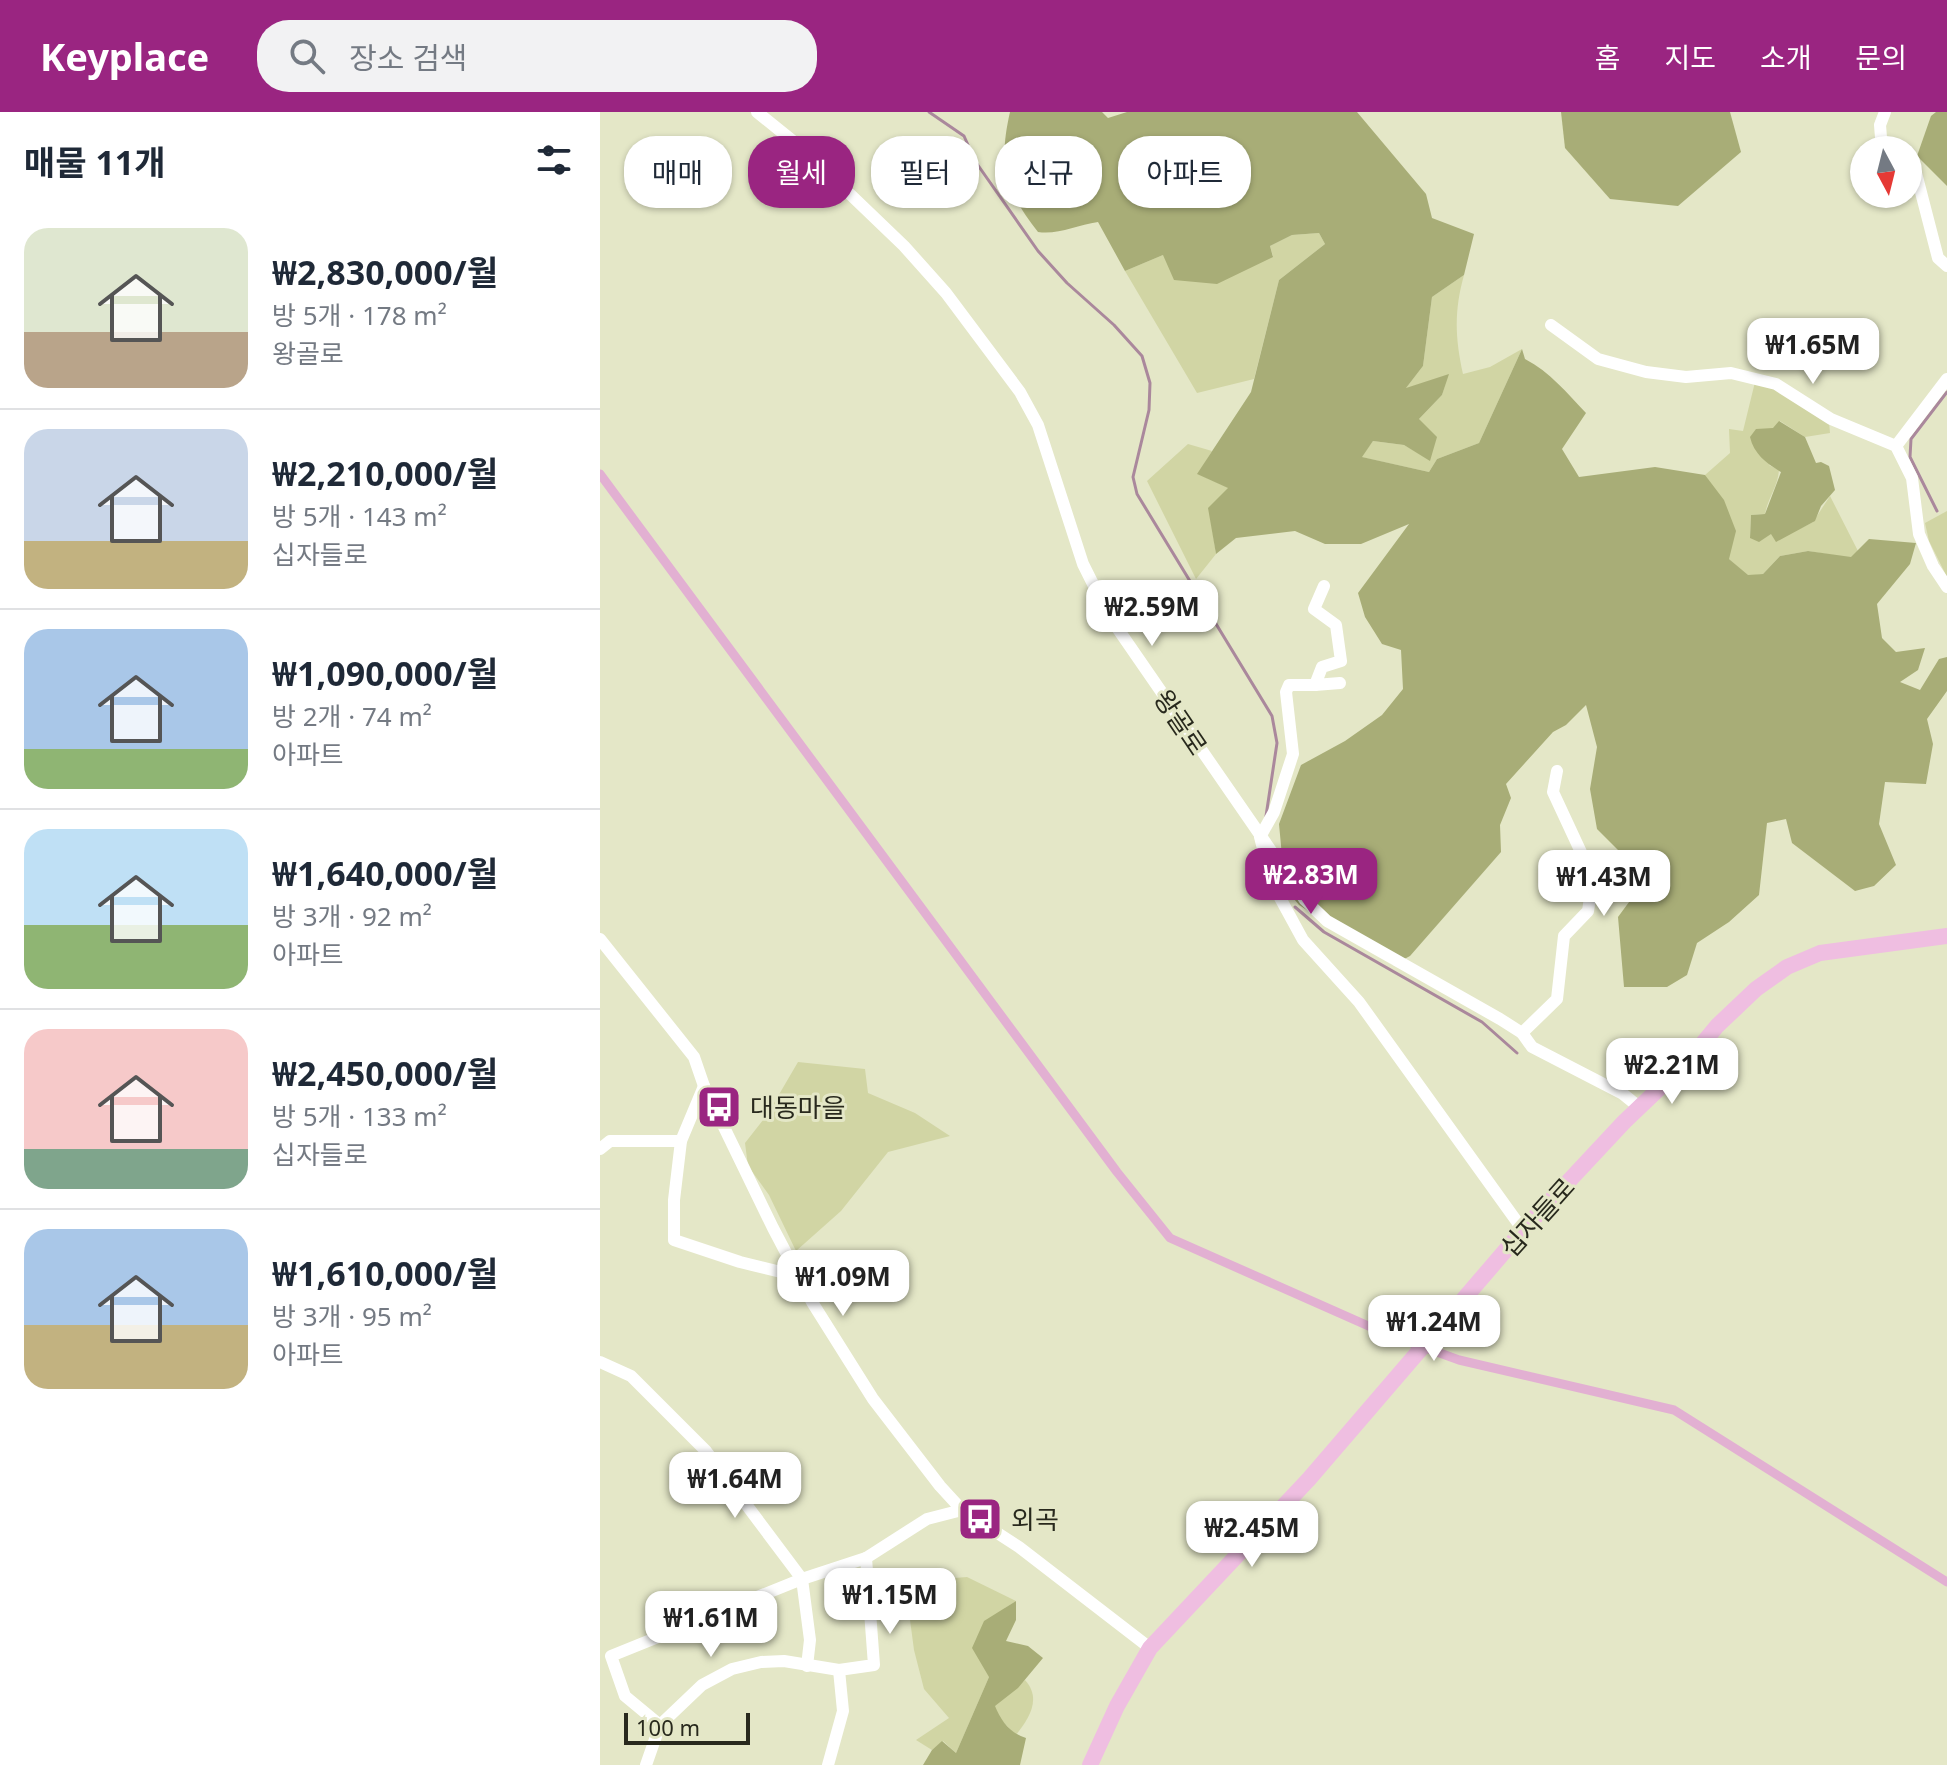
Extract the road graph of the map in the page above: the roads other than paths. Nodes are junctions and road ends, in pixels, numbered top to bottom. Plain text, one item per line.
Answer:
1 (757, 112) edge
2 (1885, 112) edge
3 (1881, 136) edge
4 (1922, 196) edge
5 (1947, 266) edge
6 (1551, 325) dead end
7 (1947, 379) edge
8 (1896, 446) junction
9 (1324, 586) dead end
10 (1947, 587) edge
11 (1340, 683) dead end
12 (1315, 685) junction
13 (1557, 771) dead end
14 (1260, 837) junction
15 (1947, 936) edge
16 (600, 939) edge
17 (1522, 1033) junction
18 (704, 1086) junction
19 (1639, 1107) junction
20 (681, 1141) junction
21 (600, 1149) edge
22 (1523, 1230) junction
23 (797, 1276) junction
24 (600, 1362) edge
25 (962, 1510) junction
26 (866, 1558) junction
27 (802, 1579) junction
28 (1150, 1648) junction
29 (807, 1666) junction
30 (839, 1670) junction
31 (660, 1725) junction
32 (646, 1765) edge
33 (828, 1765) edge
34 (1090, 1765) edge

1 - 14 street, 왕골로
2 - 3 street
4 - 5 street
6 - 8 street
7 - 8 street
8 - 10 street
9 - 12 street
11 - 12 street
12 - 14 street
13 - 17 street
14 - 17 street, 왕골로
14 - 22 street
15 - 19 main road, 십자들로
16 - 18 street
17 - 19 street, 왕골로
18 - 20 street
18 - 23 street
19 - 22 main road, 십자들로
20 - 21 street
20 - 23 street
22 - 28 main road, 십자들로
23 - 25 street
24 - 27 street
25 - 26 street
25 - 28 street
26 - 27 street
26 - 30 street
27 - 29 street
27 - 31 street
28 - 34 main road, 십자들로
29 - 30 street
29 - 31 street
30 - 33 street
31 - 32 street

